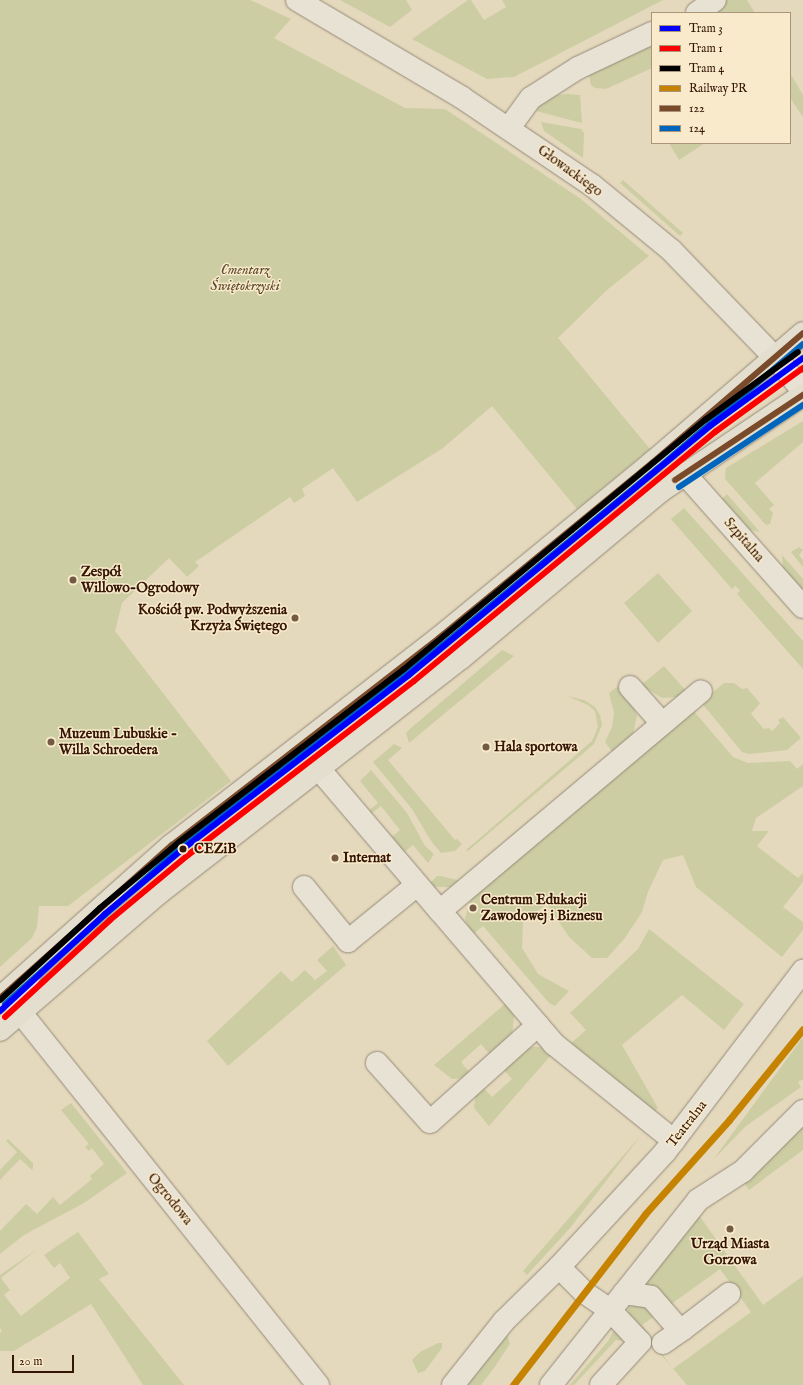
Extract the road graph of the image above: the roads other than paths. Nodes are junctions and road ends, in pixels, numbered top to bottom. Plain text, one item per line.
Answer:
1 (715, 0) edge
2 (302, 1) edge
3 (698, 12) edge
4 (651, 33) edge
5 (509, 128) junction
6 (803, 333) edge
7 (775, 358) junction
8 (803, 393) edge
9 (684, 473) junction
10 (803, 607) edge
11 (630, 687) dead end
12 (701, 691) dead end
13 (661, 722) junction
14 (319, 769) junction
15 (417, 885) junction
16 (304, 888) dead end
17 (440, 911) junction
18 (42, 962) junction
19 (803, 970) edge
20 (0, 998) edge
21 (21, 1013) junction
22 (538, 1025) junction
23 (0, 1030) edge
24 (377, 1062) dead end
25 (803, 1111) edge
26 (674, 1141) junction
27 (559, 1267) junction
28 (624, 1293) junction
29 (729, 1294) dead end
30 (610, 1310) junction
31 (683, 1329) junction
32 (663, 1343) dead end
33 (318, 1385) edge
34 (453, 1385) edge
35 (550, 1385) edge
36 (601, 1385) edge

1 - 3 street
2 - 5 street, Głowackiego
4 - 5 street
5 - 7 street, Głowackiego
6 - 7 main road
7 - 8 street, Głowackiego
7 - 18 main road
8 - 9 main road
9 - 10 street, Szpitalna
9 - 14 main road
11 - 13 street
12 - 13 street
13 - 17 street
14 - 15 street
14 - 21 main road
15 - 16 street
15 - 17 street
17 - 22 street
18 - 20 main road
18 - 21 street
19 - 26 street, Teatralna
21 - 23 main road
21 - 33 street, Ogrodowa
22 - 24 street
22 - 26 street
25 - 28 street
26 - 27 street, Teatralna
27 - 30 street
27 - 34 street, Teatralna
28 - 30 street
28 - 31 street
29 - 31 street
30 - 35 street
30 - 36 street
31 - 32 street

